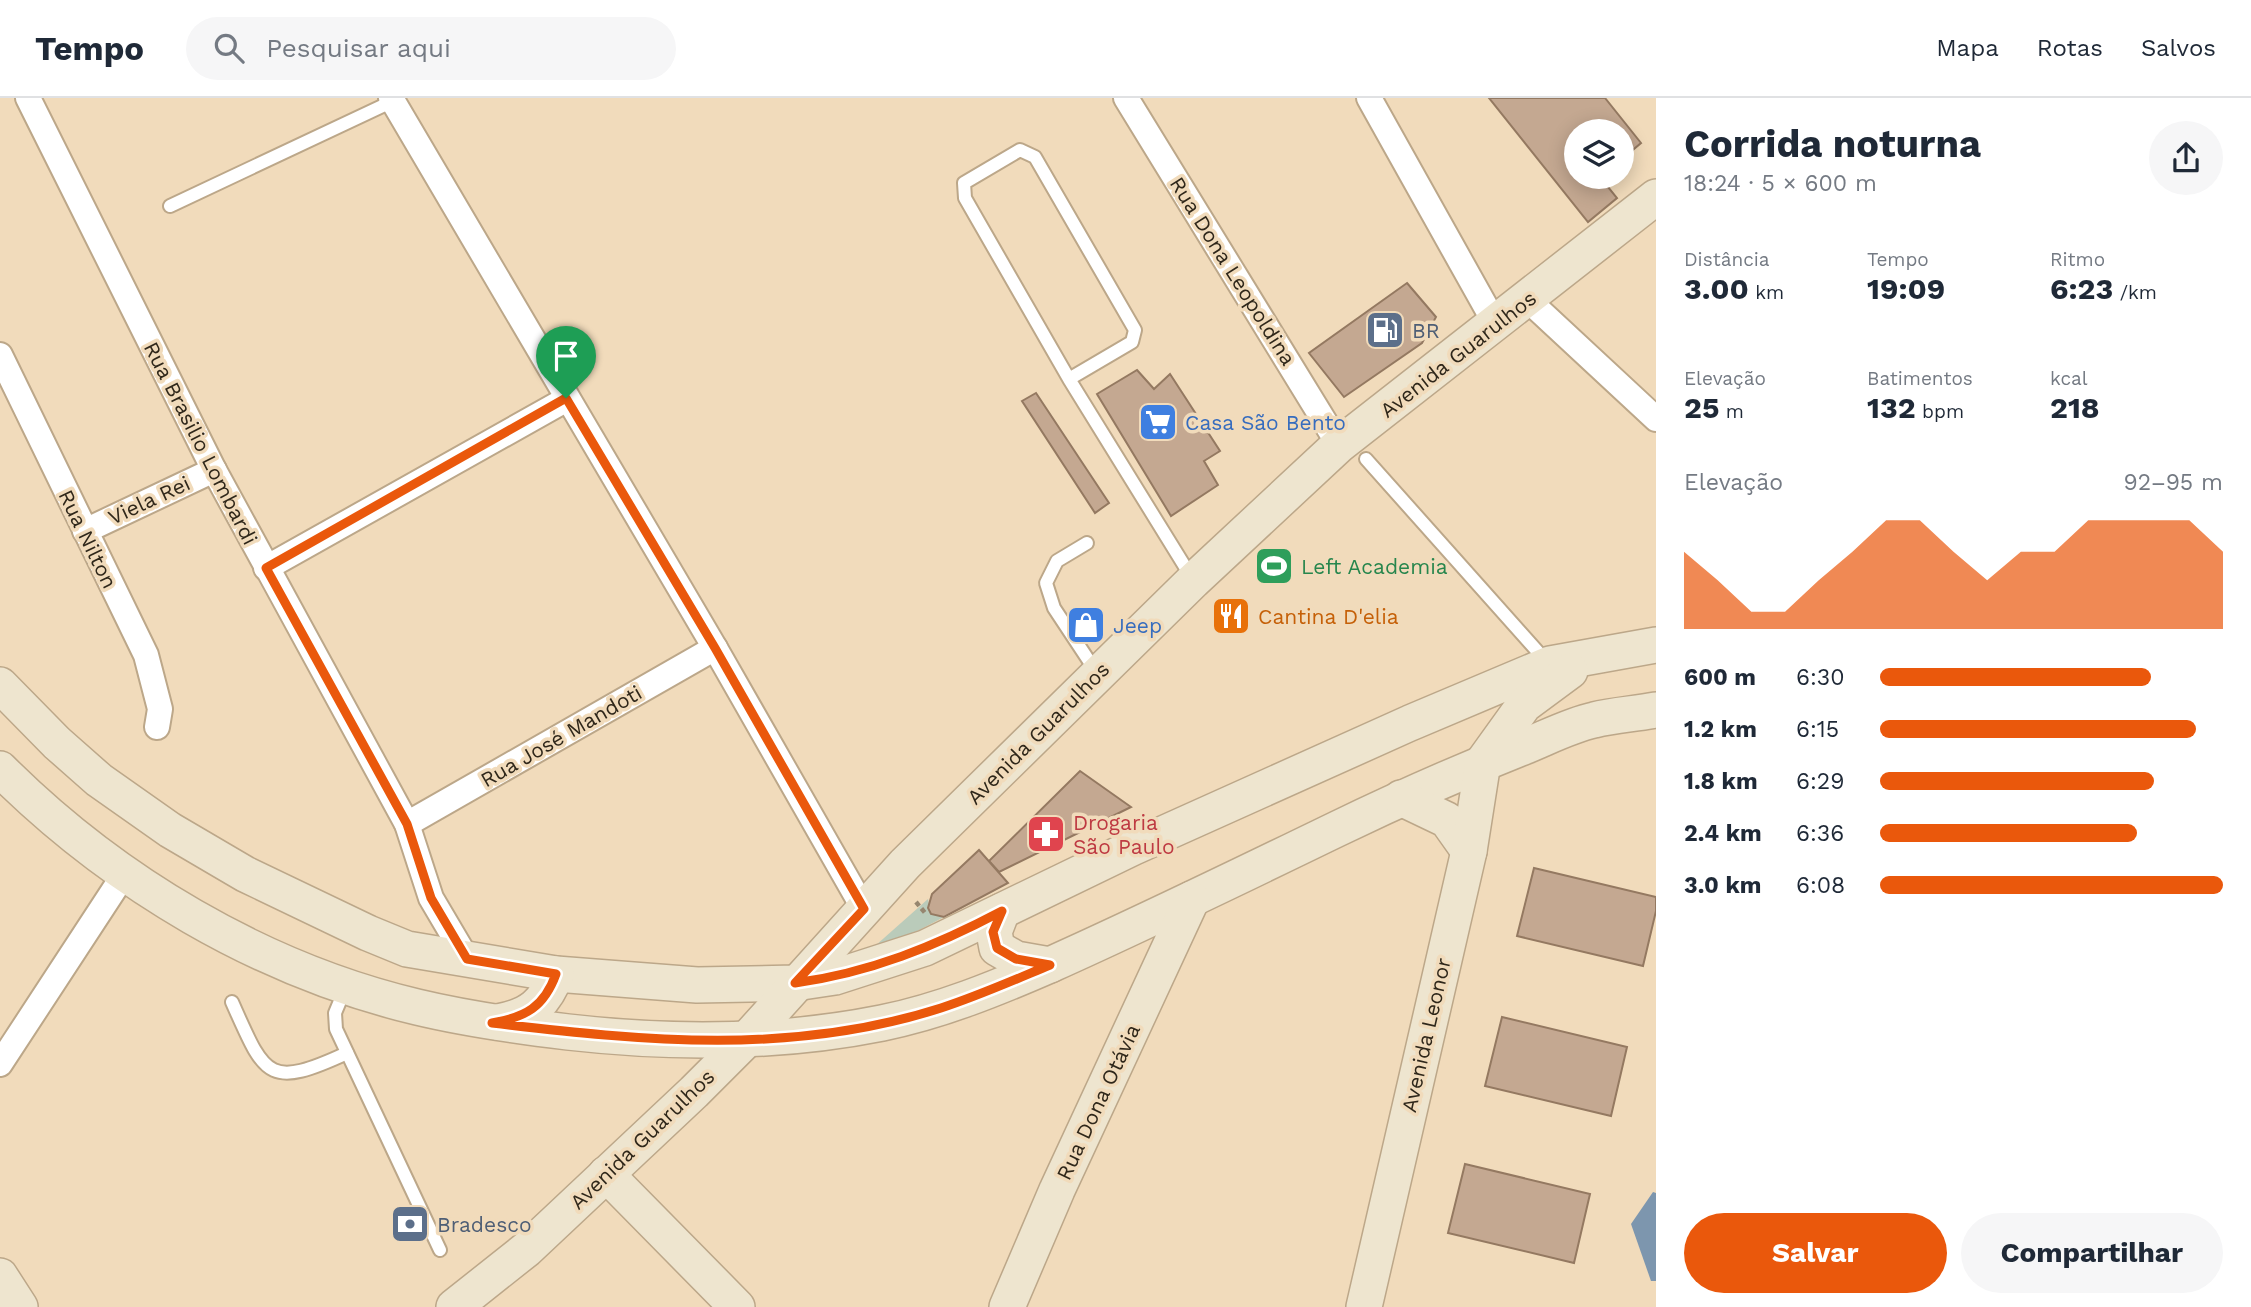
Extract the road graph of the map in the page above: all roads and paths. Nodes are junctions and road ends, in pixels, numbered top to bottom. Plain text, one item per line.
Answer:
1 (28, 98) edge
2 (1126, 98) edge
3 (1369, 98) edge
4 (392, 99) edge
5 (1656, 197) edge
6 (170, 206) dead end
7 (1528, 300) junction
8 (1496, 325) junction
9 (0, 355) edge
10 (1069, 379) junction
11 (566, 398) junction
12 (1656, 419) edge
13 (1353, 452) junction
14 (214, 470) junction
15 (85, 531) junction
16 (1087, 543) dead end
17 (266, 568) junction
18 (1193, 581) junction
19 (1656, 645) edge
20 (715, 648) junction
21 (1601, 653) junction
22 (1549, 664) junction
23 (1098, 674) junction
24 (0, 685) edge
25 (1656, 710) edge
26 (158, 727) dead end
27 (1483, 762) junction
28 (0, 769) edge
29 (1401, 798) junction
30 (407, 824) junction
31 (1469, 851) junction
32 (125, 873) junction
33 (431, 898) junction
34 (1192, 900) junction
35 (864, 909) junction
36 (1002, 911) junction
37 (407, 949) junction
38 (467, 959) junction
39 (1050, 965) junction
40 (556, 974) junction
41 (795, 983) junction
42 (697, 985) junction
43 (347, 986) junction
44 (232, 1002) dead end
45 (492, 1023) junction
46 (746, 1040) junction
47 (709, 1042) junction
48 (347, 1053) junction
49 (0, 1064) edge
50 (706, 1079) junction
51 (606, 1174) junction
52 (440, 1250) dead end
53 (0, 1276) edge
54 (20, 1307) edge
55 (454, 1307) edge
56 (737, 1307) edge
57 (1007, 1307) edge
58 (1364, 1307) edge

1 - 14 street, Rua Brasilio Lombardi
2 - 13 street, Rua Dona Leopoldina
3 - 8 street
4 - 6 lane
4 - 11 street
5 - 7 main road, Avenida Guarulhos
7 - 8 main road, Avenida Guarulhos
7 - 12 street
8 - 13 main road, Avenida Guarulhos
9 - 15 street, Rua Nilton
10 - 10 lane
10 - 18 lane
11 - 17 street
11 - 20 street
13 - 18 main road, Avenida Guarulhos
13 - 22 lane, Rua Dona Leopoldina
14 - 15 street, Viela Rei
14 - 17 street, Rua Brasilio Lombardi
15 - 26 street, Rua Nilton
16 - 23 lane
17 - 30 street, Rua Brasilio Lombardi
18 - 23 main road, Avenida Guarulhos
19 - 21 main road
20 - 30 street, Rua José Mandoti
20 - 35 street
21 - 22 main road
21 - 27 main road
22 - 36 main road
23 - 35 main road, Avenida Guarulhos
24 - 37 main road
25 - 27 main road
27 - 29 main road
27 - 31 main road, Avenida Leonor
28 - 32 main road
29 - 31 main road
29 - 34 main road
30 - 33 street, Rua Brasilio Lombardi
31 - 58 main road, Avenida Leonor
32 - 43 main road
32 - 49 street
33 - 37 street
33 - 38 street, Rua Brasilio Lombardi
34 - 39 main road
34 - 57 main road, Rua Dona Otávia
35 - 41 main road, Avenida Guarulhos
36 - 39 main road
36 - 41 main road
37 - 38 main road
38 - 40 main road
39 - 46 main road
40 - 42 main road
40 - 45 main road
41 - 42 main road
41 - 46 main road, Avenida Guarulhos
42 - 47 main road
43 - 45 main road
43 - 48 lane
44 - 48 lane
45 - 47 main road
46 - 47 main road
46 - 50 main road, Avenida Guarulhos
47 - 50 main road
48 - 52 lane
50 - 51 main road, Avenida Guarulhos
51 - 55 main road, Avenida Guarulhos
51 - 56 main road
53 - 54 main road

